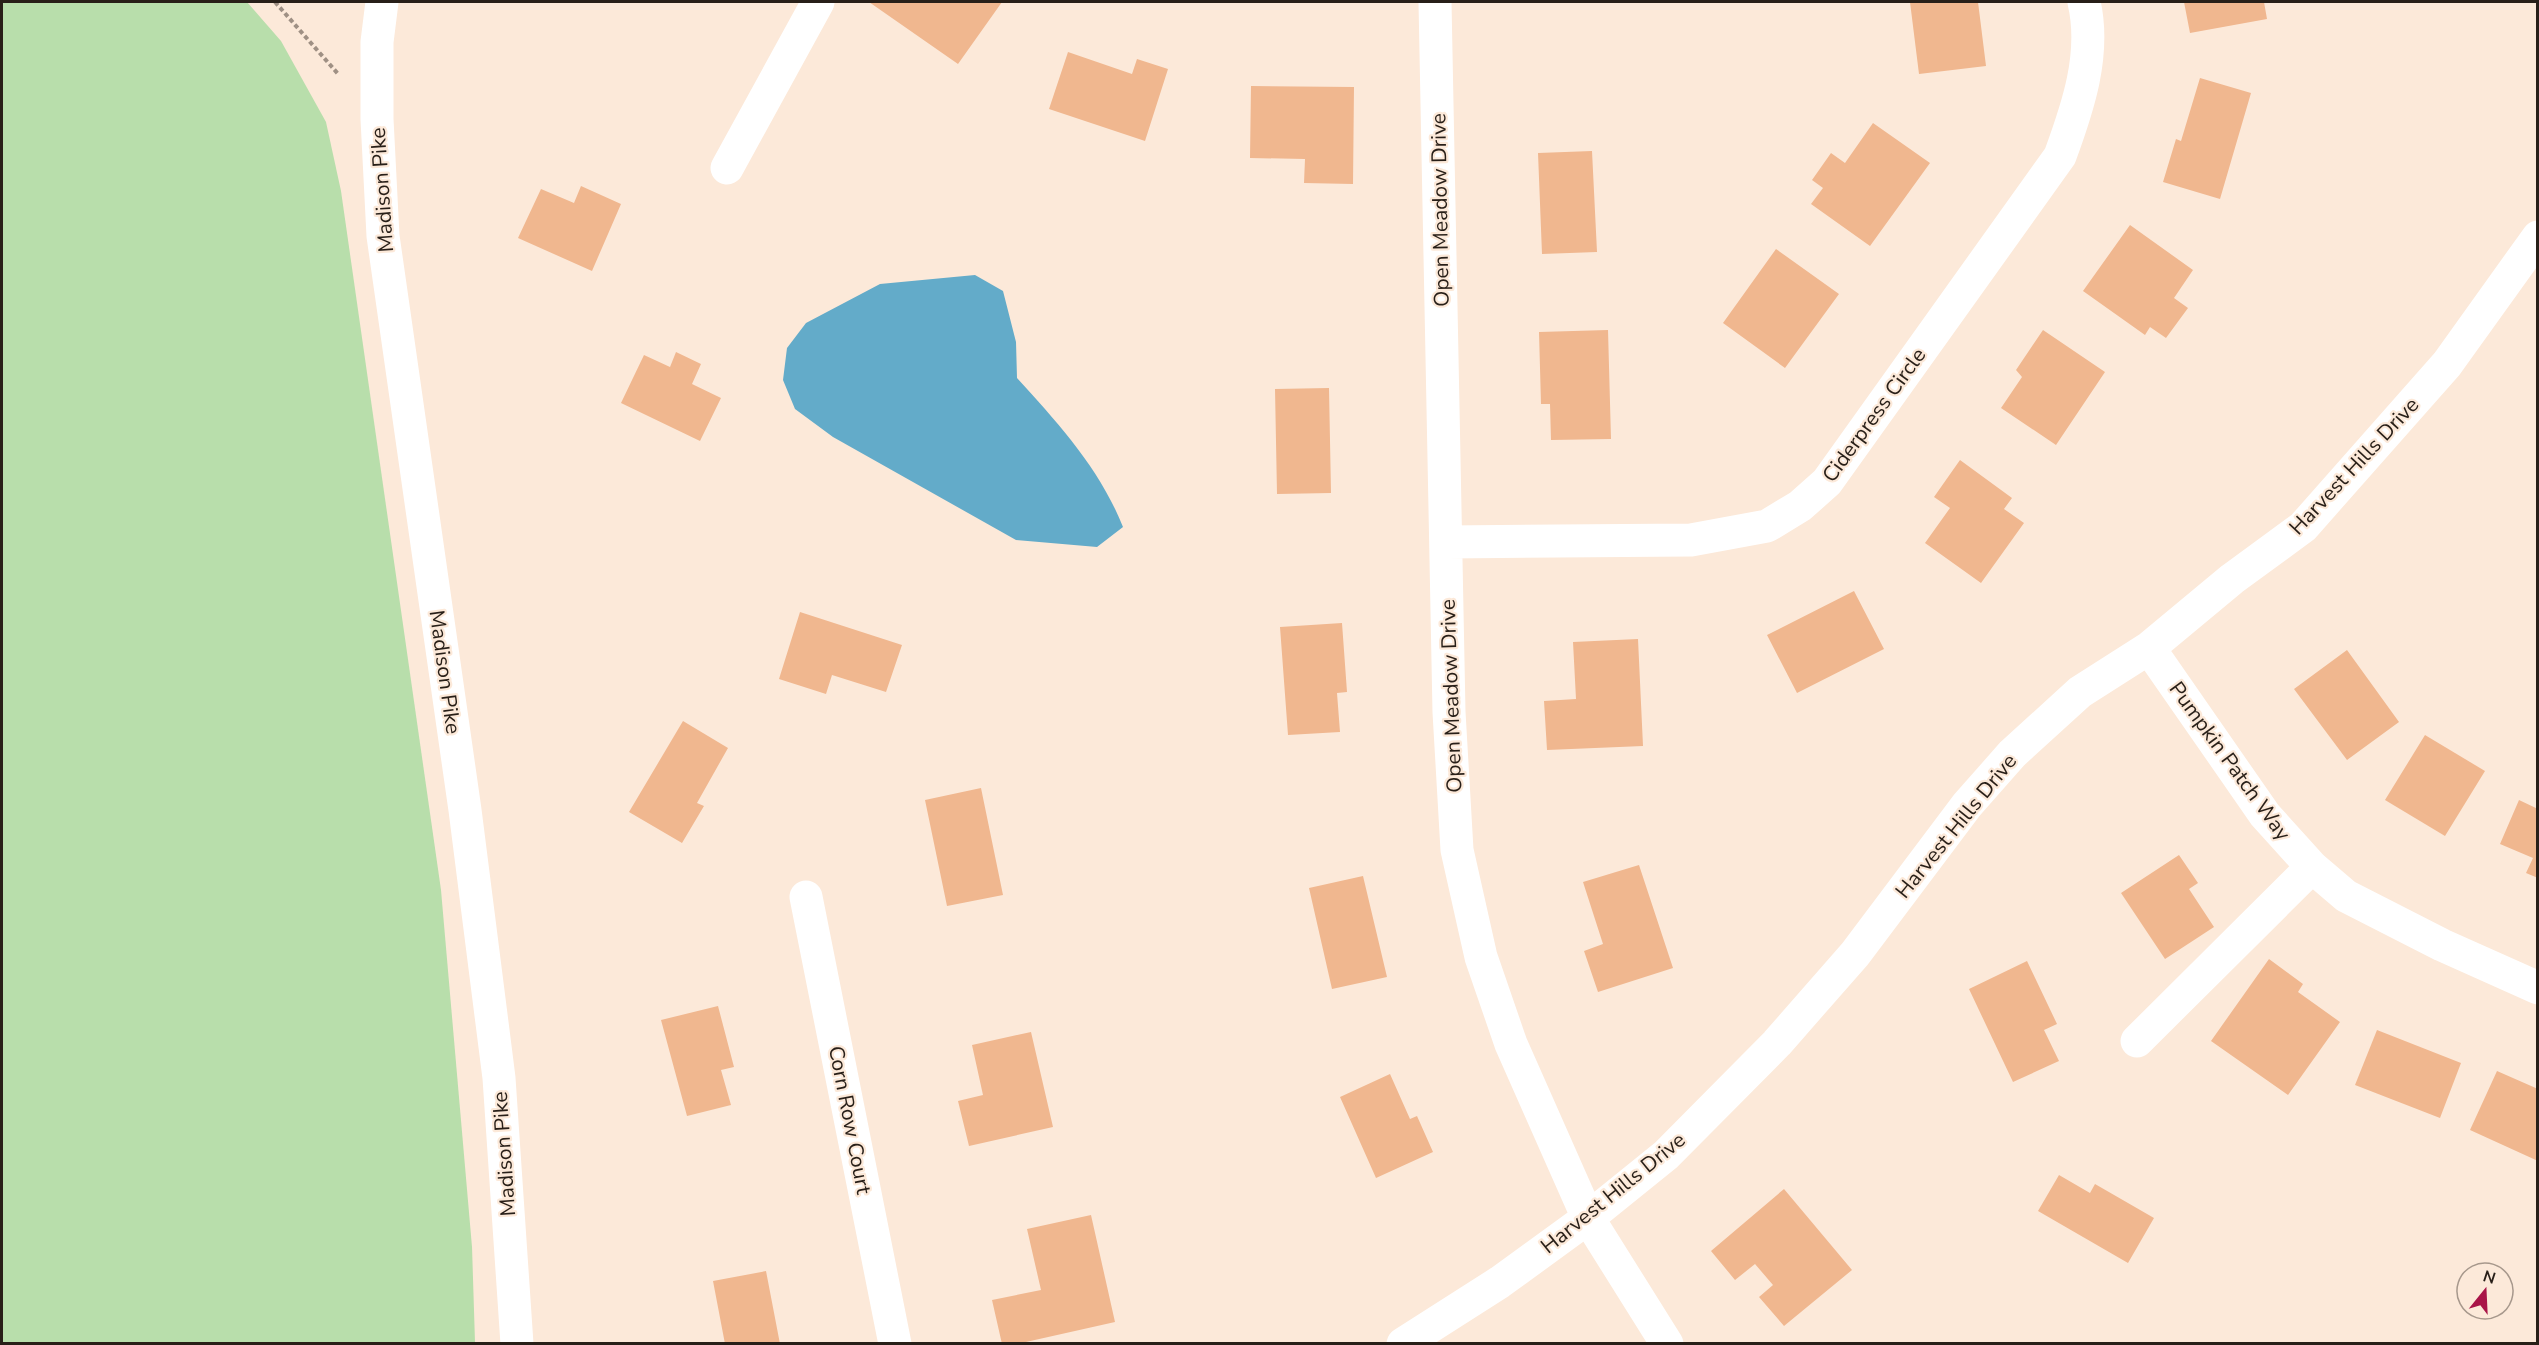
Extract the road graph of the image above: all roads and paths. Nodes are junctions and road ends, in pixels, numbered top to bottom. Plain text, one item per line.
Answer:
1 (275, 2) edge
2 (382, 2) edge
3 (818, 2) edge
4 (1435, 2) edge
5 (2084, 2) edge
6 (376, 119) junction
7 (727, 168) dead end
8 (2538, 237) edge
9 (1447, 542) junction
10 (2149, 648) junction
11 (2312, 867) junction
12 (806, 897) dead end
13 (2538, 988) edge
14 (2137, 1041) dead end
15 (1588, 1218) junction
16 (516, 1344) edge
17 (895, 1344) edge
18 (1403, 1344) edge
19 (1667, 1344) edge

1 - 6 path
2 - 6 street, Madison Pike
3 - 7 street
4 - 9 street, Open Meadow Drive
5 - 9 street, Ciderpress Circle
6 - 16 street, Madison Pike
8 - 10 street, Harvest Hills Drive
9 - 15 street, Open Meadow Drive
10 - 11 street, Pumpkin Patch Way
10 - 15 street, Harvest Hills Drive
11 - 13 street, Pumpkin Patch Way
11 - 14 street
12 - 17 street, Corn Row Court
15 - 18 street, Harvest Hills Drive
15 - 19 street, Open Meadow Drive

